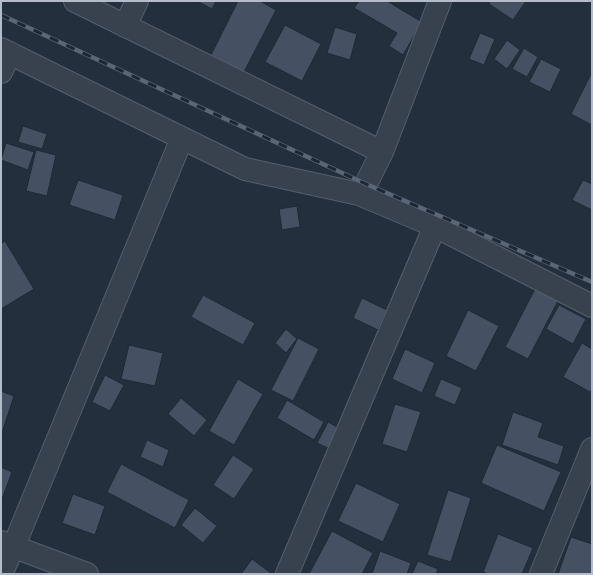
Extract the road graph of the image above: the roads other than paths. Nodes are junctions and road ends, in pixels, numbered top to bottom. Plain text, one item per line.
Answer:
1 (75, 1) edge
2 (137, 1) edge
3 (435, 3) edge
4 (125, 26) junction
5 (4, 58) edge
6 (182, 138) junction
7 (382, 152) junction
8 (359, 194) junction
9 (435, 226) junction
10 (592, 306) edge
11 (592, 449) edge
12 (7, 545) edge
13 (1, 574) edge
14 (87, 574) edge
15 (287, 574) edge
16 (541, 574) edge

1 - 4 street
2 - 4 street
3 - 7 street
4 - 7 street
5 - 6 street
6 - 8 street
6 - 12 street
7 - 8 street
8 - 9 street
9 - 10 street
9 - 15 street
11 - 16 street
12 - 13 street
12 - 14 street

